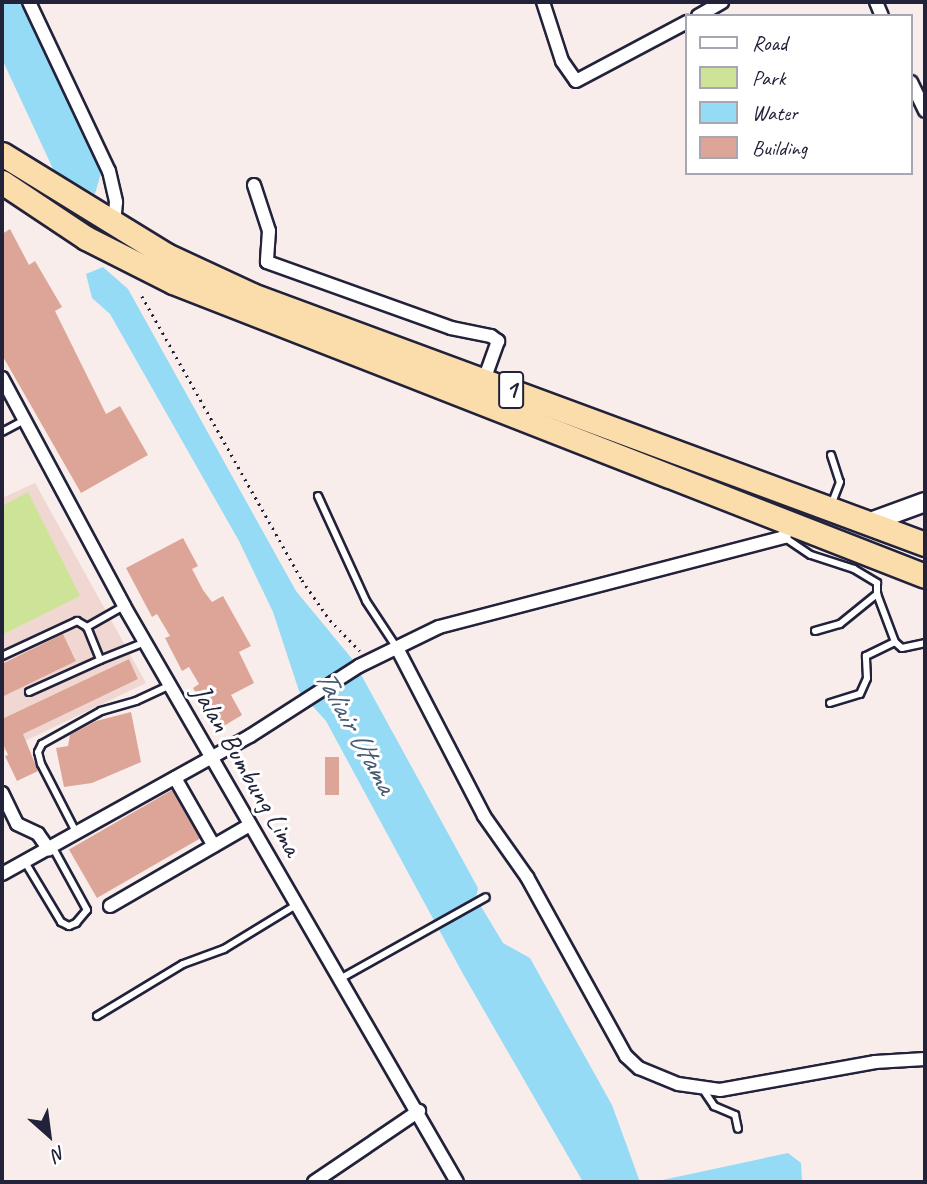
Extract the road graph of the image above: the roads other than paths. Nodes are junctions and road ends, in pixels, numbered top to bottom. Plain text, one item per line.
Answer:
1 (30, 2) edge
2 (543, 2) edge
3 (722, 2) edge
4 (701, 14) edge
5 (685, 23) edge
6 (913, 86) edge
7 (925, 111) edge
8 (2, 154) edge
9 (2, 182) edge
10 (254, 185) dead end
11 (109, 221) junction
12 (486, 375) junction
13 (2, 378) edge
14 (25, 420) junction
15 (2, 432) edge
16 (831, 455) dead end
17 (318, 496) dead end
18 (925, 502) edge
19 (830, 509) junction
20 (865, 524) junction
21 (786, 531) junction
22 (925, 544) edge
23 (925, 576) edge
24 (877, 594) junction
25 (124, 606) junction
26 (87, 627) junction
27 (815, 631) dead end
28 (145, 642) junction
29 (895, 642) junction
30 (925, 643) edge
31 (397, 648) junction
32 (2, 656) edge
33 (100, 660) junction
34 (170, 685) junction
35 (29, 692) dead end
36 (830, 703) dead end
37 (211, 757) junction
38 (174, 778) junction
39 (2, 793) edge
40 (250, 825) junction
41 (77, 834) junction
42 (215, 846) junction
43 (51, 849) junction
44 (25, 862) junction
45 (2, 874) edge
46 (484, 898) dead end
47 (296, 905) junction
48 (110, 906) dead end
49 (340, 979) junction
50 (97, 1016) dead end
51 (925, 1059) edge
52 (702, 1088) junction
53 (419, 1111) junction
54 (738, 1129) dead end
55 (314, 1182) edge
56 (457, 1182) edge

1 - 11 street
2 - 5 street
3 - 4 street
6 - 7 street
8 - 11 highway, 1
9 - 21 highway, 1
10 - 12 street
11 - 12 highway, 1
12 - 19 highway, 1
13 - 14 street, Jalan Bumbung Lima
14 - 15 lane
14 - 25 street, Jalan Bumbung Lima
16 - 19 lane
17 - 31 lane
18 - 20 main road
19 - 20 highway, 1
20 - 22 highway, 1
21 - 23 highway, 1
21 - 24 lane
21 - 31 street
24 - 27 lane
24 - 29 lane
25 - 26 lane
25 - 28 street, Jalan Bumbung Lima
26 - 32 lane
26 - 33 lane
28 - 33 lane
28 - 34 street, Jalan Bumbung Lima
29 - 30 lane
29 - 36 lane
31 - 37 street
31 - 52 street
33 - 35 lane
34 - 37 street, Jalan Bumbung Lima
34 - 41 lane
37 - 38 street
37 - 40 street, Jalan Bumbung Lima
38 - 41 street
38 - 42 street
39 - 43 street
40 - 42 street
40 - 47 street, Jalan Bumbung Lima
41 - 43 street
42 - 48 street
43 - 44 street
43 - 44 lane
44 - 45 street
46 - 49 lane
47 - 49 street, Jalan Bumbung Lima
47 - 50 lane
49 - 53 street, Jalan Bumbung Lima
51 - 52 street
52 - 54 lane
53 - 55 street
53 - 56 street, Jalan Bumbung Lima

